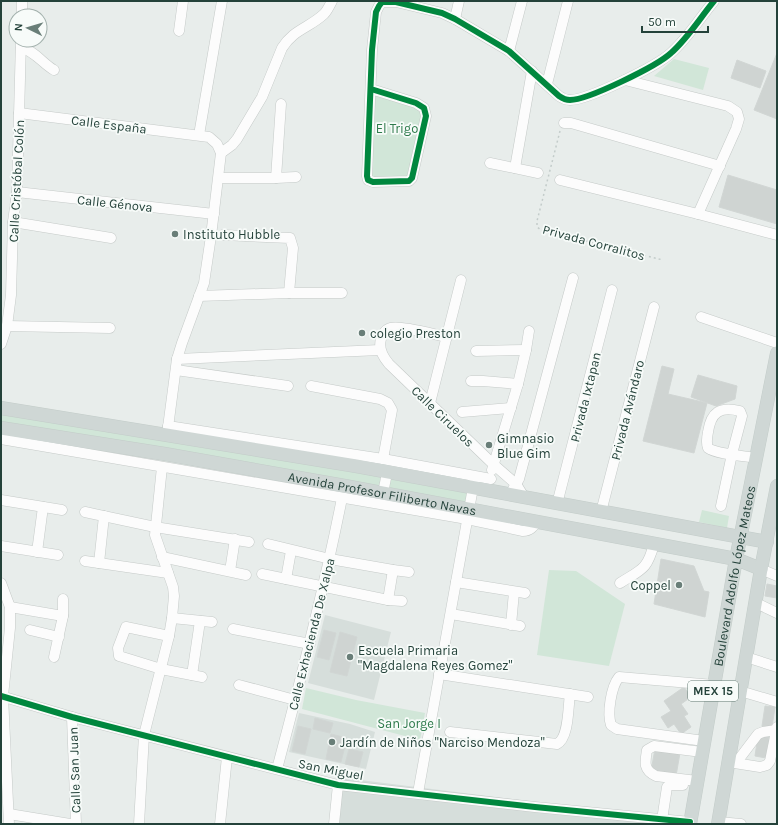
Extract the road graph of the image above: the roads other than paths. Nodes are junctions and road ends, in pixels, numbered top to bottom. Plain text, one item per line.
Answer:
1 (183, 1) edge
2 (222, 1) edge
3 (332, 1) edge
4 (459, 1) edge
5 (522, 1) edge
6 (568, 1) edge
7 (714, 1) edge
8 (455, 19) junction
9 (180, 31) dead end
10 (21, 48) edge
11 (26, 48) edge
12 (509, 51) junction
13 (54, 70) dead end
14 (532, 71) junction
15 (624, 80) junction
16 (547, 84) junction
17 (371, 89) junction
18 (282, 104) dead end
19 (19, 113) junction
20 (564, 123) road end
21 (199, 135) junction
22 (221, 152) junction
23 (490, 164) dead end
24 (720, 166) junction
25 (515, 168) junction
26 (538, 173) dead end
27 (296, 177) dead end
28 (219, 178) junction
29 (276, 178) junction
30 (560, 180) dead end
31 (17, 192) junction
32 (214, 214) junction
33 (698, 214) junction
34 (13, 222) junction
35 (777, 235) edge
36 (223, 236) dead end
37 (111, 238) dead end
38 (573, 278) dead end
39 (461, 280) dead end
40 (612, 290) dead end
41 (289, 293) junction
42 (342, 293) dead end
43 (199, 296) junction
44 (654, 307) dead end
45 (701, 317) dead end
46 (7, 326) junction
47 (110, 328) dead end
48 (529, 331) dead end
49 (447, 337) junction
50 (777, 343) edge
51 (1, 344) edge
52 (380, 350) junction
53 (526, 350) junction
54 (476, 351) dead end
55 (777, 352) edge
56 (177, 359) junction
57 (176, 370) junction
58 (471, 381) dead end
59 (518, 384) junction
60 (288, 386) dead end
61 (310, 386) dead end
62 (430, 403) junction
63 (1, 408) edge
64 (511, 408) junction
65 (462, 412) dead end
66 (1, 428) edge
67 (168, 431) junction
68 (1, 439) edge
69 (732, 454) junction
70 (756, 458) junction
71 (383, 459) junction
72 (493, 464) junction
73 (162, 468) junction
74 (387, 473) junction
75 (474, 482) junction
76 (489, 485) junction
77 (777, 486) edge
78 (512, 489) junction
79 (383, 492) junction
80 (342, 498) junction
81 (1, 500) edge
82 (557, 504) junction
83 (721, 506) dead end
84 (42, 507) junction
85 (775, 507) edge
86 (62, 510) dead end
87 (85, 512) dead end
88 (601, 512) junction
89 (468, 514) junction
90 (104, 516) junction
91 (155, 527) junction
92 (741, 536) junction
93 (235, 539) junction
94 (249, 542) dead end
95 (766, 542) junction
96 (268, 544) dead end
97 (654, 544) junction
98 (1, 546) edge
99 (291, 551) junction
100 (36, 552) junction
101 (58, 555) dead end
102 (162, 557) junction
103 (330, 559) junction
104 (736, 559) junction
105 (85, 561) dead end
106 (99, 563) junction
107 (761, 569) junction
108 (230, 570) junction
109 (392, 570) junction
110 (409, 572) dead end
111 (168, 573) junction
112 (262, 574) dead end
113 (246, 575) dead end
114 (777, 576) edge
115 (286, 579) junction
116 (456, 582) junction
117 (1, 583) edge
118 (620, 583) dead end
119 (322, 586) junction
120 (514, 592) junction
121 (525, 593) dead end
122 (63, 599) dead end
123 (388, 600) junction
124 (402, 601) dead end
125 (6, 602) edge
126 (756, 603) junction
127 (777, 612) edge
128 (451, 614) junction
129 (64, 616) junction
130 (172, 618) junction
131 (200, 622) junction
132 (212, 622) dead end
133 (233, 629) dead end
134 (30, 630) dead end
135 (169, 636) junction
136 (59, 637) junction
137 (310, 644) junction
138 (54, 657) dead end
139 (746, 657) junction
140 (777, 667) edge
141 (161, 668) junction
142 (439, 674) junction
143 (192, 675) junction
144 (202, 677) dead end
145 (239, 685) dead end
146 (714, 685) junction
147 (740, 691) junction
148 (570, 694) junction
149 (2, 696) edge
150 (588, 697) dead end
151 (295, 700) junction
152 (777, 702) edge
153 (72, 717) junction
154 (777, 729) edge
155 (450, 732) dead end
156 (144, 735) junction
157 (703, 747) junction
158 (227, 757) junction
159 (732, 763) junction
160 (277, 769) junction
161 (697, 783) junction
162 (338, 785) junction
163 (4, 790) edge
164 (418, 793) junction
165 (9, 819) edge
166 (662, 820) junction
167 (690, 823) edge
168 (718, 823) edge
169 (70, 824) edge
170 (76, 824) edge
171 (138, 824) edge
172 (220, 824) edge
173 (334, 824) edge
174 (741, 824) edge

1 - 9 street
2 - 21 street
3 - 22 street
4 - 8 street
5 - 12 street
6 - 16 street
7 - 15 street
8 - 12 street
8 - 17 street
10 - 19 street, Calle Cristóbal Colón
11 - 13 street
12 - 14 street
14 - 16 street
14 - 25 street
15 - 16 street
15 - 24 street
17 - 17 street
18 - 29 street
19 - 21 street, Calle España
19 - 31 street, Calle Cristóbal Colón
20 - 24 street
21 - 22 street, Calle España
22 - 28 street
23 - 25 street
24 - 33 street
25 - 26 street
27 - 29 street
28 - 29 street
28 - 32 street
30 - 33 street
31 - 32 street, Calle Génova
31 - 34 street, Calle Cristóbal Colón
32 - 43 street
33 - 35 street
34 - 37 street
34 - 46 street, Calle Cristóbal Colón
36 - 41 street
38 - 78 street
39 - 49 street
40 - 82 street, Privada Ixtapan
41 - 42 street
41 - 43 street
43 - 56 street
44 - 88 street, Privada Avándaro
45 - 50 street
46 - 47 street
46 - 51 street, Calle Cristóbal Colón
48 - 53 street
49 - 52 street
49 - 62 street
52 - 56 street
52 - 62 street, Calle Ciruelos
53 - 54 street
53 - 59 street
55 - 70 main road, Boulevard Adolfo López Mateos / MEX 15
56 - 57 street
57 - 60 street
57 - 67 street
58 - 59 street
59 - 64 street
61 - 71 street
62 - 72 street, Calle Ciruelos
63 - 67 main road, Avenida Profesor Filiberto Navas
64 - 65 street
64 - 72 street
66 - 79 main road, Avenida Profesor Filiberto Navas
67 - 71 street
67 - 74 main road, Avenida Profesor Filiberto Navas
68 - 73 street
69 - 69 street
69 - 70 street
69 - 83 street
70 - 92 main road, Boulevard Adolfo López Mateos / MEX 15
71 - 75 street
72 - 76 street
72 - 78 street, Calle Ciruelos
73 - 80 street
73 - 91 street
74 - 75 main road, Avenida Profesor Filiberto Navas
74 - 79 street
75 - 76 main road, Avenida Profesor Filiberto Navas
75 - 89 street
76 - 78 main road, Avenida Profesor Filiberto Navas
77 - 85 main road, Boulevard Adolfo López Mateos / MEX 15
78 - 82 main road, Avenida Profesor Filiberto Navas
79 - 89 main road, Avenida Profesor Filiberto Navas
80 - 89 street
80 - 103 street, Calle Exhacienda De Xalpa
81 - 84 street
82 - 88 main road, Avenida Profesor Filiberto Navas
84 - 86 street
84 - 100 street
85 - 95 main road, Boulevard Adolfo López Mateos / MEX 15
87 - 90 street
88 - 92 main road, Avenida Profesor Filiberto Navas
89 - 97 main road, Avenida Profesor Filiberto Navas
89 - 116 street
90 - 91 street
90 - 106 street
91 - 93 street
91 - 102 street
92 - 95 main road, Avenida Profesor Filiberto Navas
92 - 104 main road, Boulevard Adolfo López Mateos / MEX 15
93 - 94 street
93 - 108 street
95 - 107 main road, Boulevard Adolfo López Mateos / MEX 15
96 - 99 street
97 - 104 main road, Avenida Profesor Filiberto Navas
97 - 118 street
98 - 100 street
99 - 103 street
99 - 115 street
100 - 101 street
102 - 108 street
102 - 111 street
103 - 109 street
103 - 119 street, Calle Exhacienda De Xalpa
104 - 107 main road, Avenida Profesor Filiberto Navas
104 - 146 main road, Boulevard Adolfo López Mateos / MEX 15
105 - 106 street
106 - 111 street
107 - 114 street
107 - 126 main road, Boulevard Adolfo López Mateos / MEX 15
108 - 113 street
109 - 110 street
109 - 123 street
111 - 130 street
112 - 115 street
115 - 119 street
116 - 120 street
116 - 128 street
117 - 125 street
119 - 123 street
119 - 137 street, Calle Exhacienda De Xalpa
120 - 121 street
120 - 128 street
122 - 129 street
123 - 124 street
125 - 129 street
125 - 149 street
126 - 127 street
126 - 139 main road, Boulevard Adolfo López Mateos / MEX 15
128 - 142 street
129 - 136 street
130 - 131 street
130 - 135 street
131 - 132 street
131 - 143 street
133 - 137 street
134 - 136 street
135 - 141 street
135 - 141 street
136 - 138 street
137 - 151 street, Calle Exhacienda De Xalpa
139 - 140 street
139 - 147 main road, Boulevard Adolfo López Mateos / MEX 15
141 - 143 street
141 - 156 street
142 - 148 street
142 - 164 street
143 - 144 street
145 - 151 street
146 - 157 main road, Boulevard Adolfo López Mateos / MEX 15
146 - 157 street
147 - 152 street
147 - 159 main road, Boulevard Adolfo López Mateos / MEX 15
148 - 150 street
148 - 155 street
149 - 153 street, San Miguel
149 - 163 street
151 - 160 street, Calle Exhacienda De Xalpa
153 - 156 street, San Miguel
153 - 170 street, Calle San Juan
154 - 159 street
154 - 159 street
156 - 158 street, San Miguel
156 - 171 street
157 - 161 main road, Boulevard Adolfo López Mateos / MEX 15
157 - 161 street
158 - 160 street, San Miguel
158 - 172 street
159 - 168 main road, Boulevard Adolfo López Mateos / MEX 15
160 - 162 street, San Miguel
161 - 166 street
161 - 167 main road, Boulevard Adolfo López Mateos / MEX 15
162 - 164 street, San Miguel
162 - 173 street
163 - 165 street
164 - 166 street, San Miguel
165 - 169 street
166 - 167 street, San Miguel
168 - 174 street

